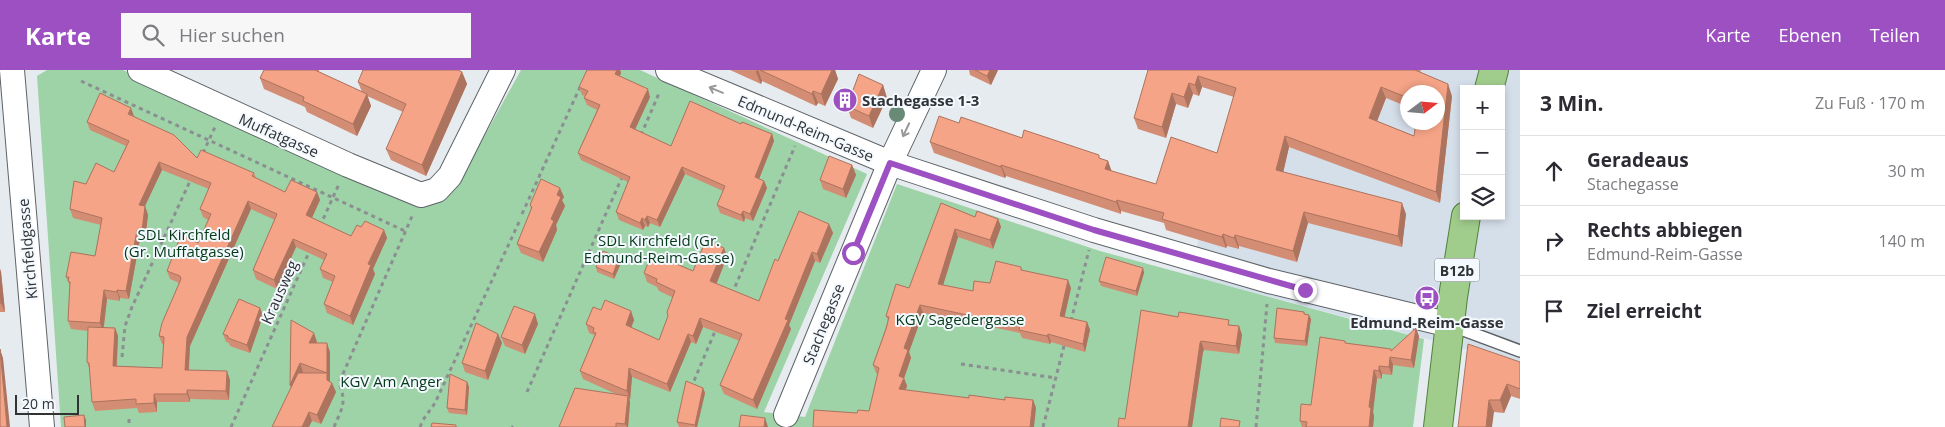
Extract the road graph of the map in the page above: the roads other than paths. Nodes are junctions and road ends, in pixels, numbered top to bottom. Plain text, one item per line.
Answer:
1 (140, 70) edge
2 (503, 70) edge
3 (669, 70) edge
4 (934, 70) edge
5 (1494, 70) edge
6 (8, 79) edge
7 (1489, 85) edge
8 (890, 163) junction
9 (1465, 220) edge
10 (1450, 325) junction
11 (1520, 351) edge
12 (786, 415) dead end
13 (42, 427) edge
14 (1438, 427) edge

1 - 2 street, Muffatgasse
8 -> 3 street, Edmund-Reim-Gasse
4 -> 8 street, Stachegasse
5 - 7 main road
6 - 13 street, Kirchfeldgasse
8 - 10 street, Edmund-Reim-Gasse
8 - 12 street, Stachegasse
9 - 10 main road, B12b
10 - 11 lane, Edmund-Reim-Gasse
10 - 14 main road, B12b

